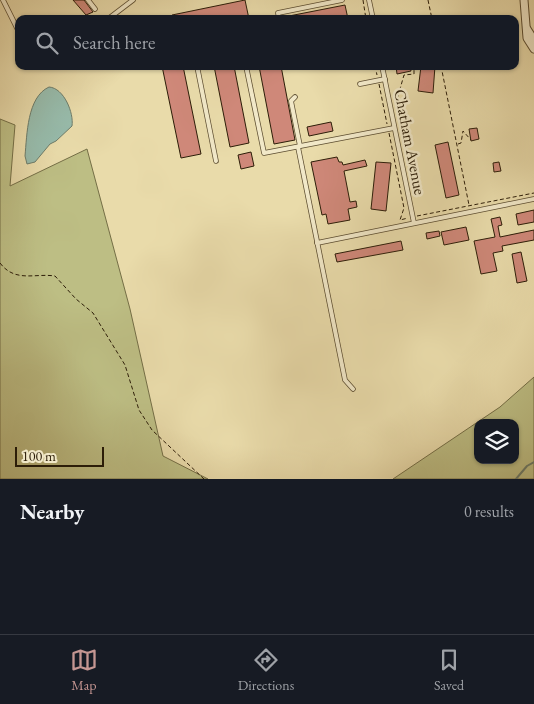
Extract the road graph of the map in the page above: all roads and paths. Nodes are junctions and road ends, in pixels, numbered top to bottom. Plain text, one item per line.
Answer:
1 (3, 0) edge
2 (88, 0) edge
3 (133, 0) edge
4 (342, 0) edge
5 (363, 0) edge
6 (369, 0) edge
7 (428, 0) edge
8 (524, 0) edge
9 (95, 9) dead end
10 (113, 15) edge
11 (278, 15) edge
12 (365, 15) edge
13 (371, 15) edge
14 (431, 15) edge
15 (15, 24) edge
16 (524, 24) junction
17 (534, 40) edge
18 (534, 49) edge
19 (198, 70) edge
20 (247, 70) edge
21 (377, 70) edge
22 (383, 70) edge
23 (414, 70) edge
24 (442, 70) edge
25 (385, 79) junction
26 (378, 80) junction
27 (360, 84) dead end
28 (295, 97) dead end
29 (396, 103) dead end
30 (394, 128) junction
31 (388, 129) junction
32 (471, 140) dead end
33 (457, 144) junction
34 (299, 147) junction
35 (216, 161) dead end
36 (534, 192) edge
37 (534, 199) edge
38 (469, 206) junction
39 (470, 212) junction
40 (412, 217) junction
41 (414, 223) junction
42 (318, 243) junction
43 (0, 263) edge
44 (353, 389) dead end
45 (204, 479) edge

1 - 15 lane
2 - 9 lane
3 - 10 lane
4 - 11 lane
5 - 12 path
6 - 13 lane
7 - 14 path
8 - 16 street
16 - 17 street
16 - 18 street
19 - 35 lane
20 - 34 lane
21 - 26 path
22 - 25 lane, Chatham Avenue
23 - 29 path
24 - 33 path
25 - 26 lane
25 - 30 lane, Chatham Avenue
26 - 27 lane
26 - 31 path
28 - 34 lane
30 - 31 lane
30 - 40 lane, Chatham Avenue
31 - 34 lane
31 - 40 path
32 - 33 path
33 - 38 path
34 - 42 lane
36 - 38 path
37 - 39 lane
38 - 39 path
38 - 40 path
39 - 41 lane
40 - 41 lane, Chatham Avenue
41 - 42 lane
42 - 44 lane
43 - 45 path

